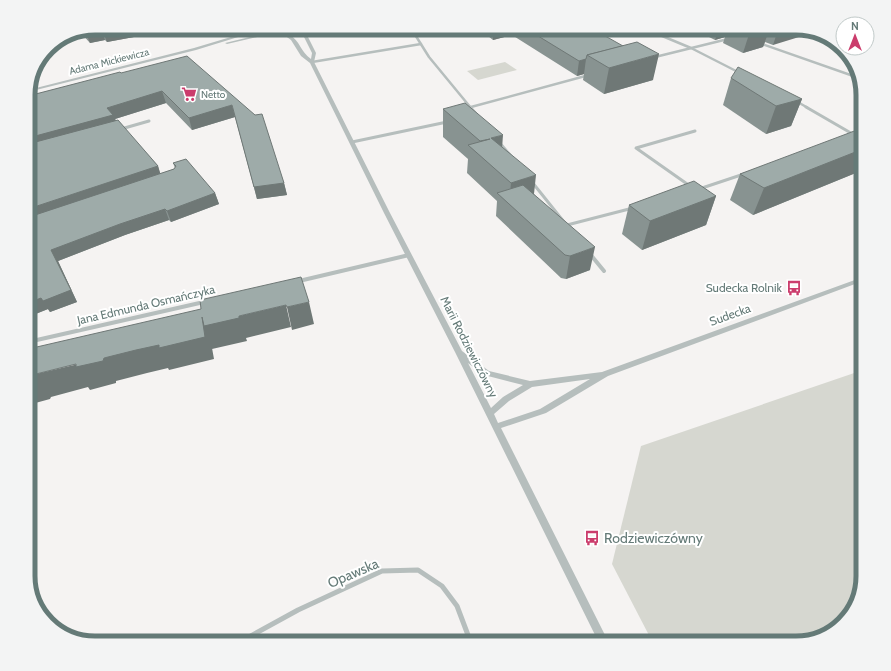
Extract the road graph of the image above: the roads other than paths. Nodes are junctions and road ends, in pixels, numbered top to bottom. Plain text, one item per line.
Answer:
1 (242, 35) edge
2 (261, 35) edge
3 (286, 35) edge
4 (306, 35) edge
5 (415, 35) edge
6 (659, 35) edge
7 (732, 38) dead end
8 (756, 42) dead end
9 (421, 44) junction
10 (691, 48) junction
11 (195, 49) junction
12 (648, 59) edge
13 (312, 62) junction
14 (592, 74) dead end
15 (743, 74) edge
16 (853, 76) edge
17 (35, 89) edge
18 (791, 99) edge
19 (471, 107) junction
20 (479, 116) junction
21 (471, 118) edge
22 (482, 120) edge
23 (149, 121) dead end
24 (448, 122) edge
25 (119, 129) edge
26 (695, 131) dead end
27 (854, 135) joint
28 (847, 137) edge
29 (497, 138) edge
30 (352, 142) junction
31 (511, 156) edge
32 (752, 172) edge
33 (529, 178) edge
34 (639, 206) edge
35 (43, 222) edge
36 (35, 225) edge
37 (567, 225) junction
38 (571, 230) edge
39 (589, 252) edge
40 (409, 255) junction
41 (604, 271) dead end
42 (293, 282) edge
43 (856, 282) edge
44 (207, 302) edge
45 (35, 340) edge
46 (459, 352) junction
47 (605, 374) junction
48 (530, 384) junction
49 (490, 413) junction
50 (496, 427) junction
51 (251, 636) edge
52 (468, 636) edge
53 (600, 636) edge

1 - 11 street, Adama Mickiewicza
2 - 11 street, Adama Mickiewicza
3 - 13 street, Marii Rodziewiczówny
4 - 13 street, Marii Rodziewiczówny
5 - 9 street
6 - 10 street
7 - 10 street
8 - 16 street
9 - 13 street
9 - 19 street
10 - 12 street
10 - 15 street
11 - 17 street, Adama Mickiewicza
13 - 30 street, Marii Rodziewiczówny
14 - 19 street
18 - 27 street
19 - 20 street
20 - 21 street
20 - 22 street
23 - 25 street
24 - 30 street
26 - 32 street
27 - 28 street
29 - 31 street
30 - 40 street, Marii Rodziewiczówny
33 - 37 street
34 - 37 street
35 - 36 street
37 - 38 street
39 - 41 street
40 - 42 street
40 - 46 street, Marii Rodziewiczówny
43 - 47 street, Sudecka
44 - 45 street, Jana Edmunda Osmańczyka
46 - 48 street, Sudecka
46 - 49 street, Marii Rodziewiczówny
47 - 48 street, Sudecka
47 - 50 street, Sudecka
48 - 49 street, Sudecka
49 - 50 street, Marii Rodziewiczówny
50 - 53 street, Marii Rodziewiczówny
51 - 52 street, Opawska

